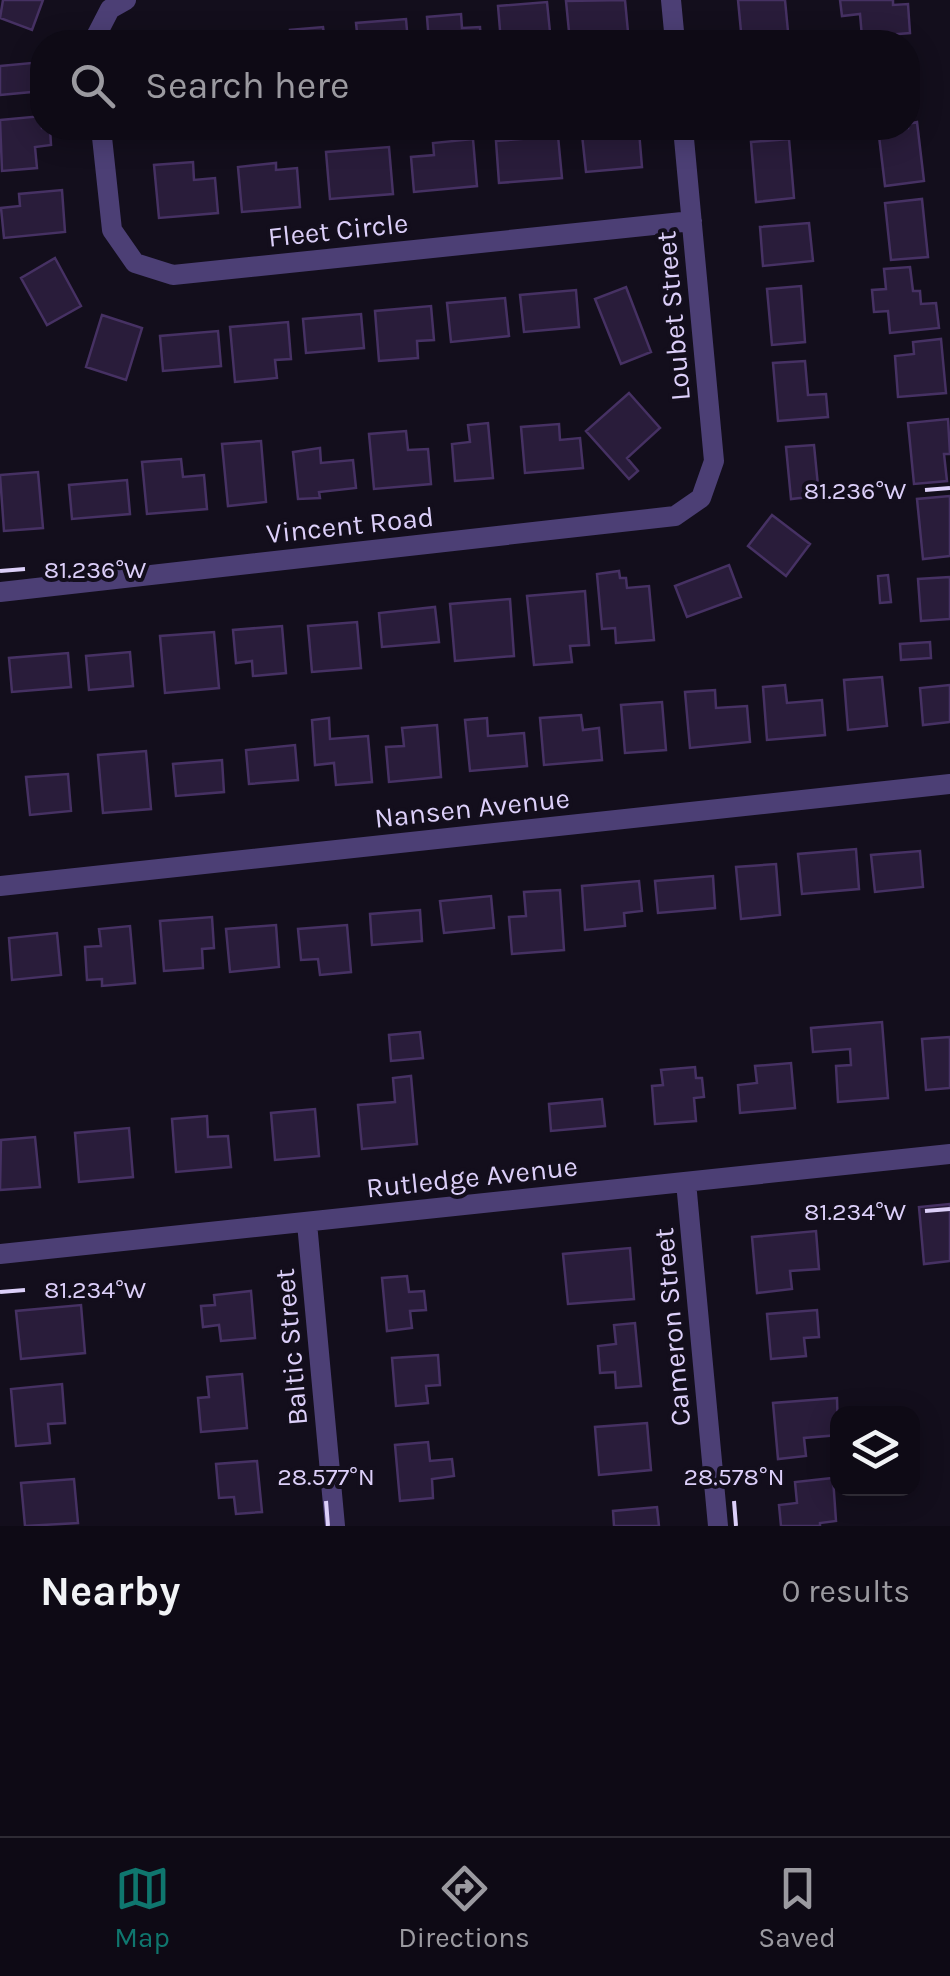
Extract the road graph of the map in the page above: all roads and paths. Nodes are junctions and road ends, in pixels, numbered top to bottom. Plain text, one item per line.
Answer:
1 (126, 0) edge
2 (670, 0) edge
3 (99, 30) edge
4 (674, 30) edge
5 (103, 140) edge
6 (684, 140) edge
7 (692, 221) junction
8 (701, 498) joint
9 (0, 592) edge
10 (950, 784) edge
11 (0, 886) edge
12 (950, 1154) edge
13 (686, 1182) junction
14 (306, 1223) junction
15 (0, 1254) edge
16 (336, 1526) edge
17 (718, 1526) edge

1 - 3 street
2 - 4 street
5 - 7 street, Fleet Circle
6 - 7 street, Loubet Street
7 - 8 street, Loubet Street
8 - 9 street, Vincent Road
10 - 11 street, Nansen Avenue
12 - 13 street, Rutledge Avenue
13 - 14 street, Rutledge Avenue
13 - 17 street, Cameron Street
14 - 15 street, Rutledge Avenue
14 - 16 street, Baltic Street

